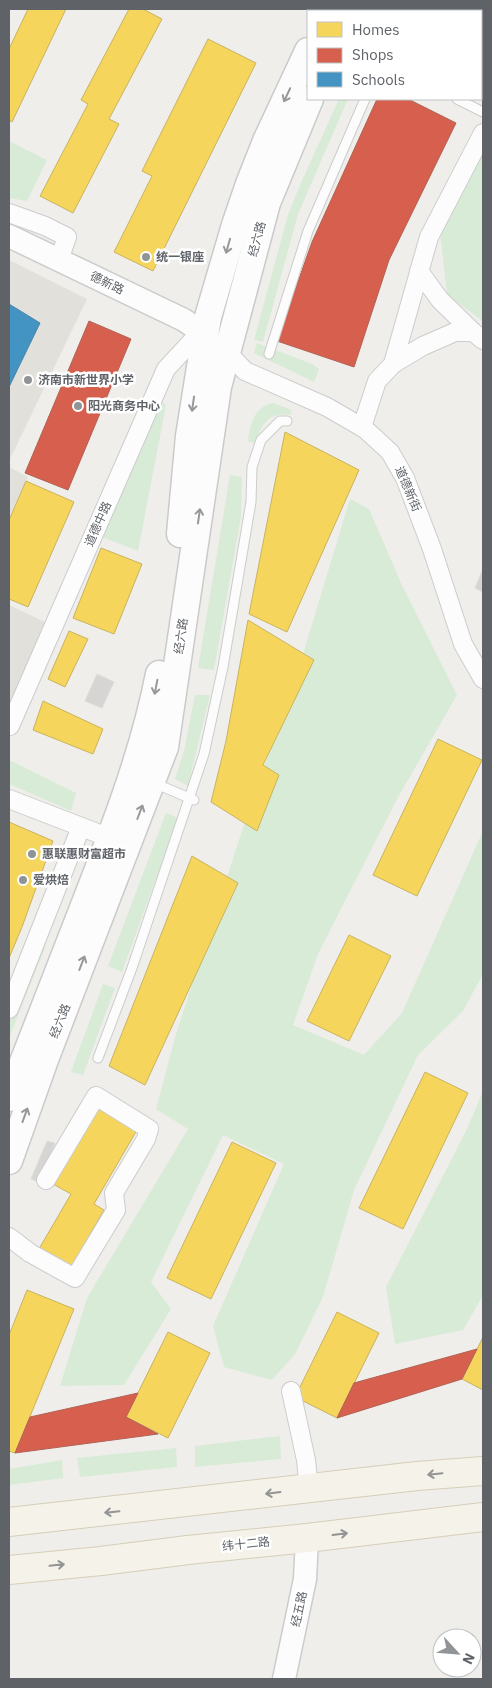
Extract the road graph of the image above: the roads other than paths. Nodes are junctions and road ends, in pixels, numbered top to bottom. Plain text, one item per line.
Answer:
1 (307, 53) edge
2 (310, 100) edge
3 (365, 100) edge
4 (459, 100) edge
5 (483, 112) edge
6 (483, 133) edge
7 (9, 213) edge
8 (9, 236) edge
9 (60, 260) junction
10 (419, 271) junction
11 (204, 334) junction
12 (478, 336) edge
13 (227, 352) junction
14 (270, 354) dead end
15 (393, 364) junction
16 (287, 421) dead end
17 (362, 427) junction
18 (483, 679) edge
19 (10, 726) edge
20 (152, 782) junction
21 (9, 799) edge
22 (192, 800) junction
23 (81, 827) junction
24 (110, 838) junction
25 (9, 1009) edge
26 (98, 1058) dead end
27 (9, 1098) edge
28 (9, 1161) edge
29 (46, 1180) dead end
30 (9, 1237) edge
31 (291, 1391) dead end
32 (483, 1470) edge
33 (309, 1488) junction
34 (483, 1517) edge
35 (9, 1522) edge
36 (307, 1538) junction
37 (9, 1570) edge
38 (284, 1679) edge

1 -> 11 main road, 经六路
2 - 13 main road, 经六路
3 - 14 lane
4 - 5 lane
6 - 10 street
7 - 9 street
8 - 9 street, 德新路
9 - 11 street, 德新路
10 - 12 street
10 - 15 street
11 - 13 street, 道德新街
11 - 19 street, 道德中路
11 -> 24 main road, 经六路
12 - 15 street
13 - 17 street, 道德新街
20 -> 13 main road, 经六路
15 - 17 street
16 - 22 lane
17 - 18 street, 道德新街
20 - 22 lane
28 -> 20 main road, 经六路
21 - 23 street
22 - 26 lane
23 - 24 street
23 - 25 street
24 - 27 main road, 经六路
29 - 30 street
31 - 33 street
32 -> 33 main road
33 -> 35 main road
36 -> 34 main road, 纬十二路
37 -> 36 main road, 纬十二路
36 - 38 street, 经五路

